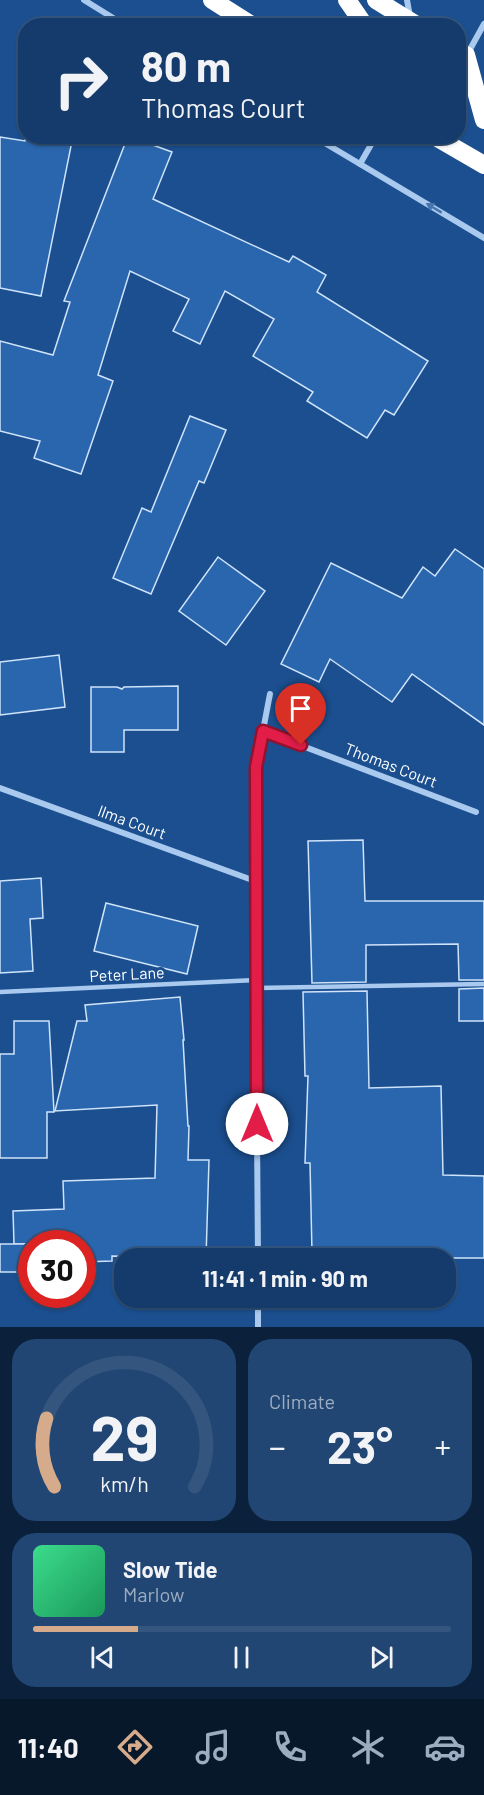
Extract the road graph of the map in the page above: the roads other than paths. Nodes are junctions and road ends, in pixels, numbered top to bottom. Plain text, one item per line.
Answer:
1 (84, 0) edge
2 (212, 0) edge
3 (347, 0) edge
4 (376, 0) edge
5 (407, 0) edge
6 (113, 18) edge
7 (240, 18) edge
8 (359, 18) edge
9 (406, 18) edge
10 (412, 18) edge
11 (484, 24) edge
12 (466, 49) edge
13 (466, 55) edge
14 (466, 63) edge
15 (484, 66) edge
16 (484, 120) edge
17 (326, 144) edge
18 (371, 144) edge
19 (448, 144) edge
20 (360, 164) junction
21 (484, 165) edge
22 (484, 238) edge
23 (270, 694) dead end
24 (263, 731) junction
25 (0, 788) edge
26 (476, 812) dead end
27 (255, 881) junction
28 (256, 980) junction
29 (484, 984) edge
30 (256, 988) junction
31 (0, 992) edge
32 (258, 1248) edge
33 (258, 1308) edge
34 (258, 1327) edge

1 - 6 street
2 - 7 highway
3 - 8 highway
4 - 9 highway
5 - 10 street
11 - 12 street
13 - 15 highway
14 - 16 highway
17 - 20 street
18 - 20 street
19 - 21 highway
22 -> 20 street
23 - 24 street
24 - 26 street, Thomas Court
24 - 27 street
25 - 27 street, Ilma Court
27 - 28 street
28 - 30 street
28 - 31 lane, Peter Lane
29 - 30 lane
30 - 32 street
33 - 34 street

